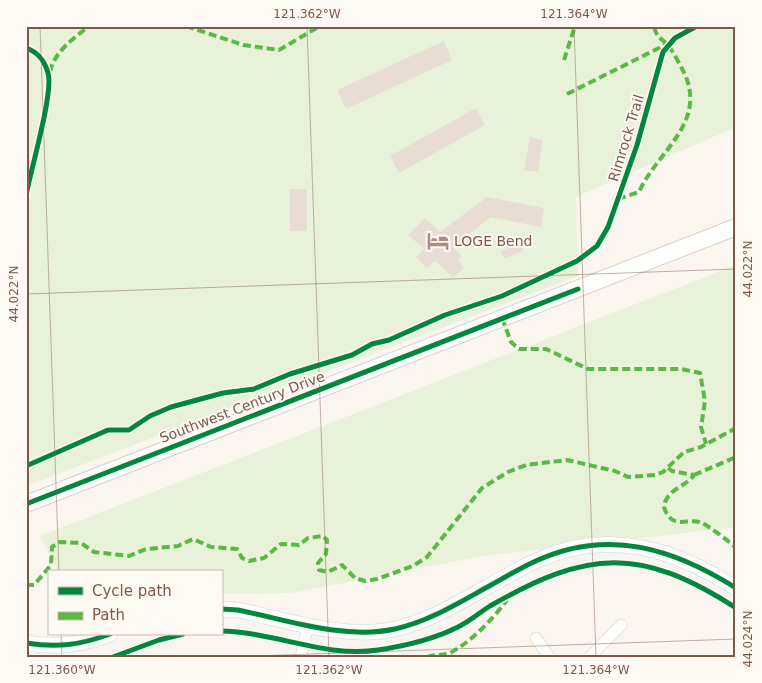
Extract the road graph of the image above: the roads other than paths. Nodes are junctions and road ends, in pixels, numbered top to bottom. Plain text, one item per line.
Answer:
1 (736, 227) edge
2 (26, 504) edge
3 (736, 588) edge
4 (222, 609) edge
5 (308, 625) junction
6 (621, 625) dead end
7 (104, 636) edge
8 (536, 638) dead end
9 (26, 643) edge
10 (301, 657) edge
11 (549, 657) edge
12 (590, 657) edge

1 - 2 main road, Southwest Century Drive
3 - 5 street
4 - 5 street
5 - 10 street
6 - 12 street
7 - 9 street
8 - 11 street

